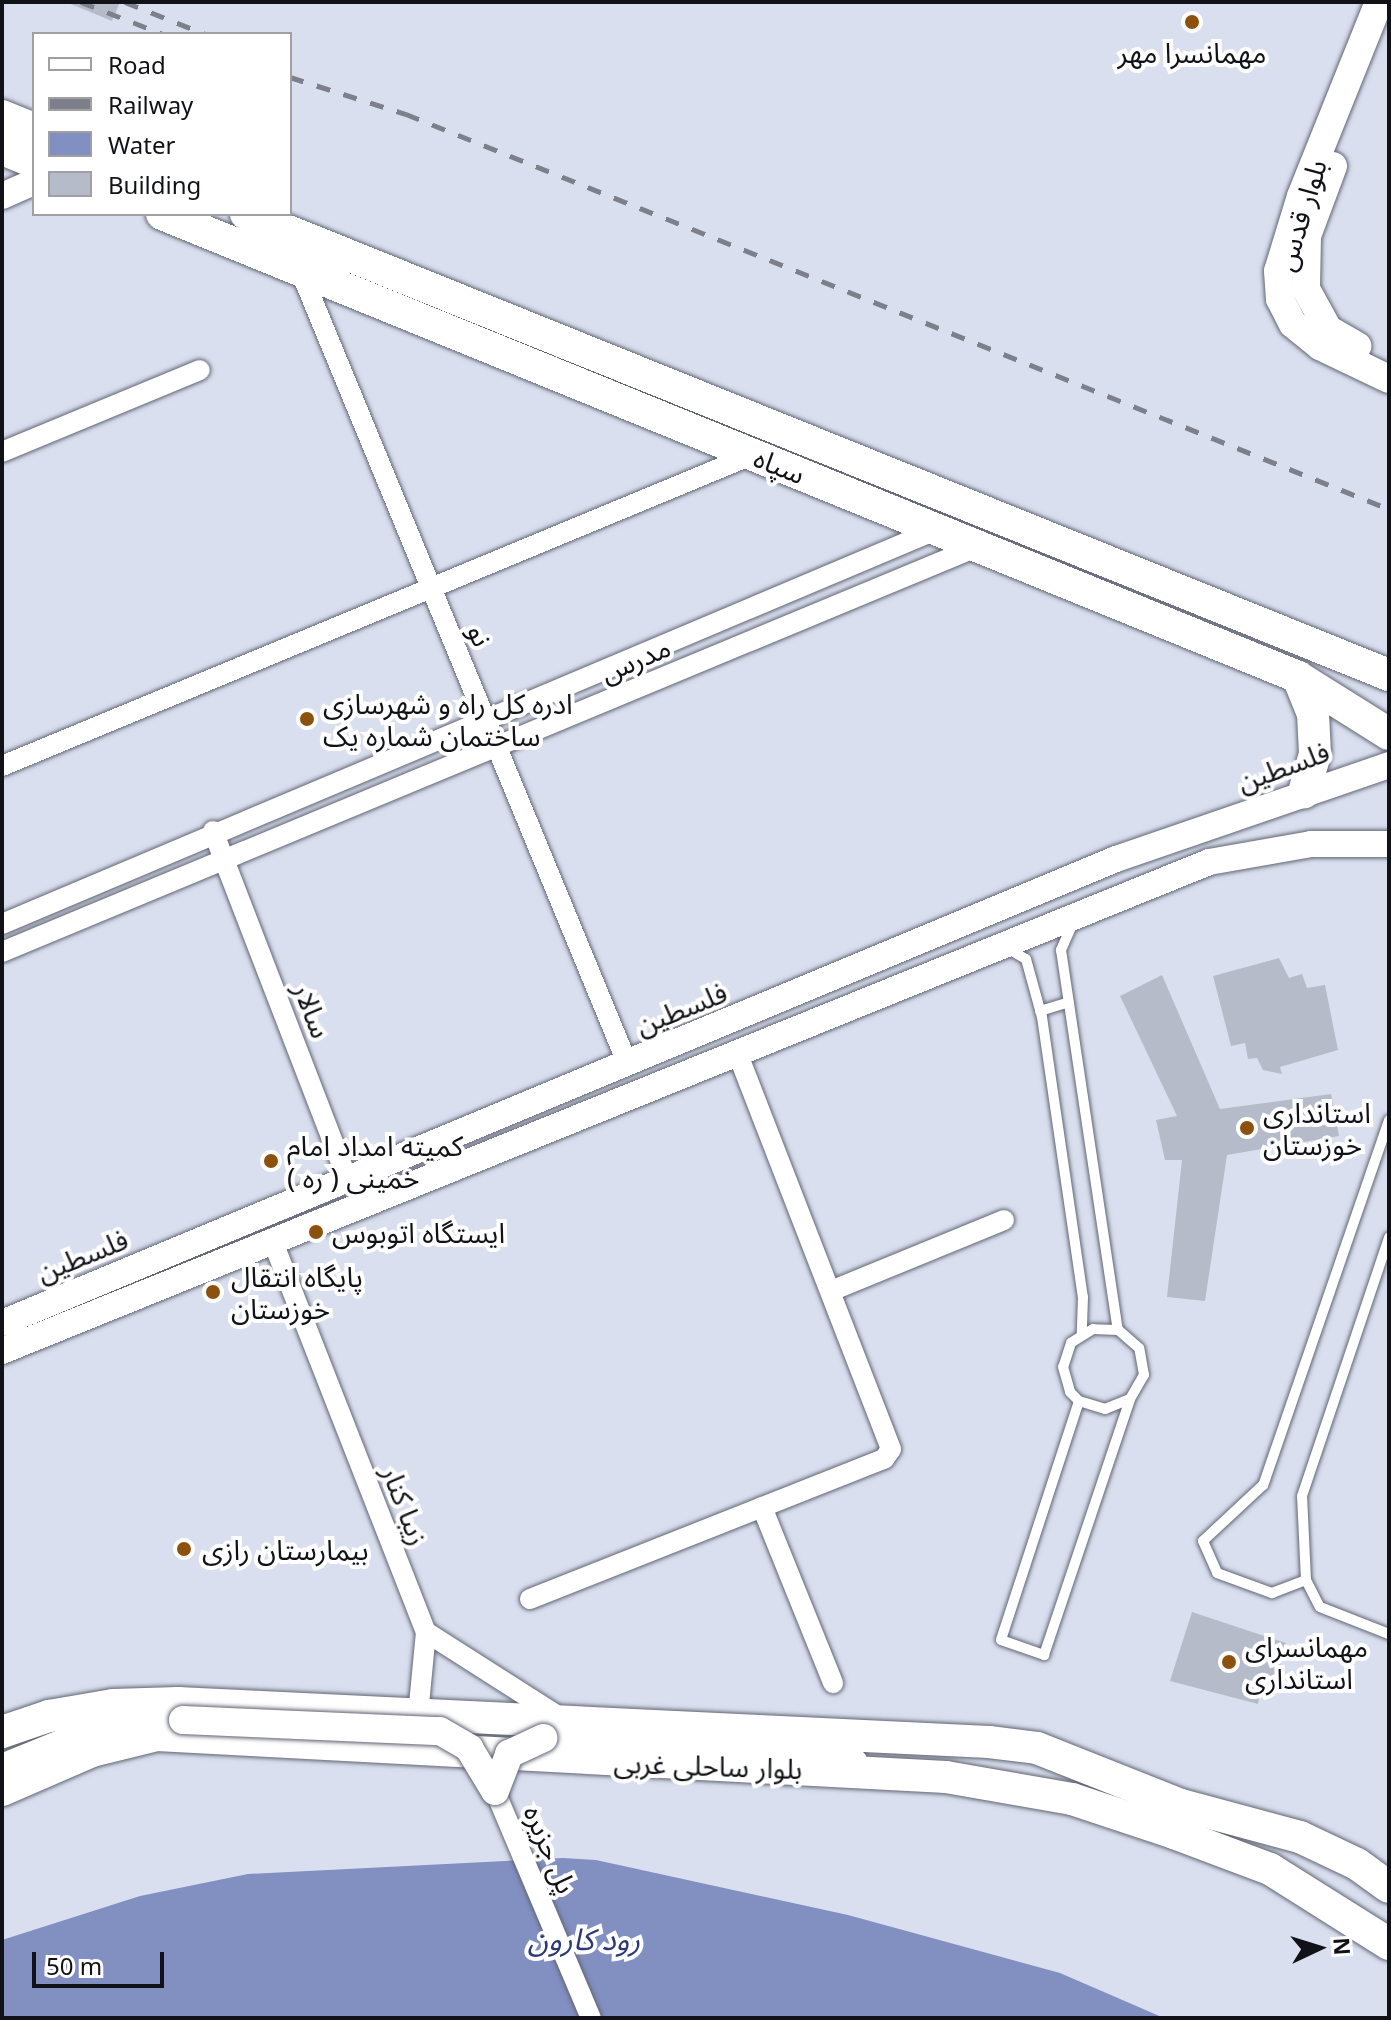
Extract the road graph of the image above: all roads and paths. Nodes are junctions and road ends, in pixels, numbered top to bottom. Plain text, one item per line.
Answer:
1 (1379, 2) edge
2 (1389, 18) edge
3 (2, 116) edge
4 (32, 128) edge
5 (2, 149) edge
6 (32, 161) edge
7 (32, 183) edge
8 (2, 196) edge
9 (167, 216) edge
10 (251, 216) edge
11 (300, 270) junction
12 (1389, 363) edge
13 (200, 370) dead end
14 (1389, 379) edge
15 (2, 452) edge
16 (754, 454) junction
17 (938, 529) junction
18 (979, 546) junction
19 (432, 590) junction
20 (1389, 675) edge
21 (1298, 677) junction
22 (486, 720) junction
23 (1389, 734) edge
24 (497, 747) junction
25 (1389, 765) edge
26 (2, 766) edge
27 (1304, 792) junction
28 (213, 831) junction
29 (1389, 844) edge
30 (226, 860) junction
31 (1077, 914) junction
32 (2, 924) edge
33 (1003, 946) junction
34 (2, 952) edge
35 (862, 969) junction
36 (873, 999) junction
37 (1069, 1002) junction
38 (1040, 1011) junction
39 (738, 1054) junction
40 (628, 1065) junction
41 (1389, 1120) edge
42 (348, 1180) junction
43 (1004, 1220) dead end
44 (1389, 1237) edge
45 (273, 1242) junction
46 (831, 1291) junction
47 (2, 1323) edge
48 (1118, 1330) junction
49 (1082, 1334) junction
50 (2, 1351) edge
51 (1130, 1399) junction
52 (1079, 1401) junction
53 (762, 1507) junction
54 (1306, 1580) junction
55 (530, 1599) dead end
56 (426, 1632) junction
57 (1389, 1634) edge
58 (833, 1683) dead end
59 (418, 1715) junction
60 (567, 1722) junction
61 (170, 1728) junction
62 (2, 1732) edge
63 (5, 1774) edge
64 (907, 1774) junction
65 (495, 1791) junction
66 (1389, 1887) edge
67 (1389, 1944) edge
68 (591, 2018) edge

1 - 14 main road, بلوار قدس
2 - 12 main road, بلوار قدس
3 - 4 main road
5 - 6 main road
7 - 8 street
9 - 11 main road, سپاه
10 - 20 main road, سپاه
11 - 16 main road, سپاه
11 - 19 street, نو
13 - 15 street
16 - 17 main road, سپاه
16 - 19 street
17 - 18 main road, سپاه
17 - 22 street, مدرس
18 - 21 main road, سپاه
18 - 24 street, مدرس
19 - 22 street, نو
19 - 26 street
21 - 23 main road, سپاه
21 - 27 main road
22 - 24 street, نو
22 - 28 street, مدرس
24 - 30 street, مدرس
24 - 40 street, نو
25 - 27 street, فلسطین
27 - 35 street, فلسطین
28 - 30 street, سالار
28 - 32 street, مدرس
29 - 31 street
30 - 34 street, مدرس
30 - 42 street, سالار
31 - 33 street
31 - 37 lane
33 - 36 street
33 - 38 lane
35 - 36 street
35 - 40 street, فلسطین
36 - 39 street
37 - 38 lane
37 - 48 lane
38 - 49 lane
39 - 45 street
39 - 46 street
40 - 42 street, فلسطین
41 - 54 lane
42 - 47 street, فلسطین
43 - 46 street
44 - 54 lane
45 - 50 street
45 - 56 street, زیبا کنار
46 - 53 street
48 - 49 lane
48 - 51 lane
49 - 52 lane
51 - 52 lane
51 - 52 lane
53 - 55 street
53 - 58 street
54 - 57 lane
56 - 59 street
56 - 60 street
59 - 60 main road, بلوار ساحلی غربی
59 - 62 main road, بلوار ساحلی غربی
60 - 66 main road, بلوار ساحلی غربی
61 - 63 main road, بلوار ساحلی غربی
61 - 63 main road
61 - 64 main road, بلوار ساحلی غربی
61 - 65 main road, bridge
64 - 65 main road, bridge
64 - 67 main road, بلوار ساحلی غربی
65 - 68 street, پل جزیره

